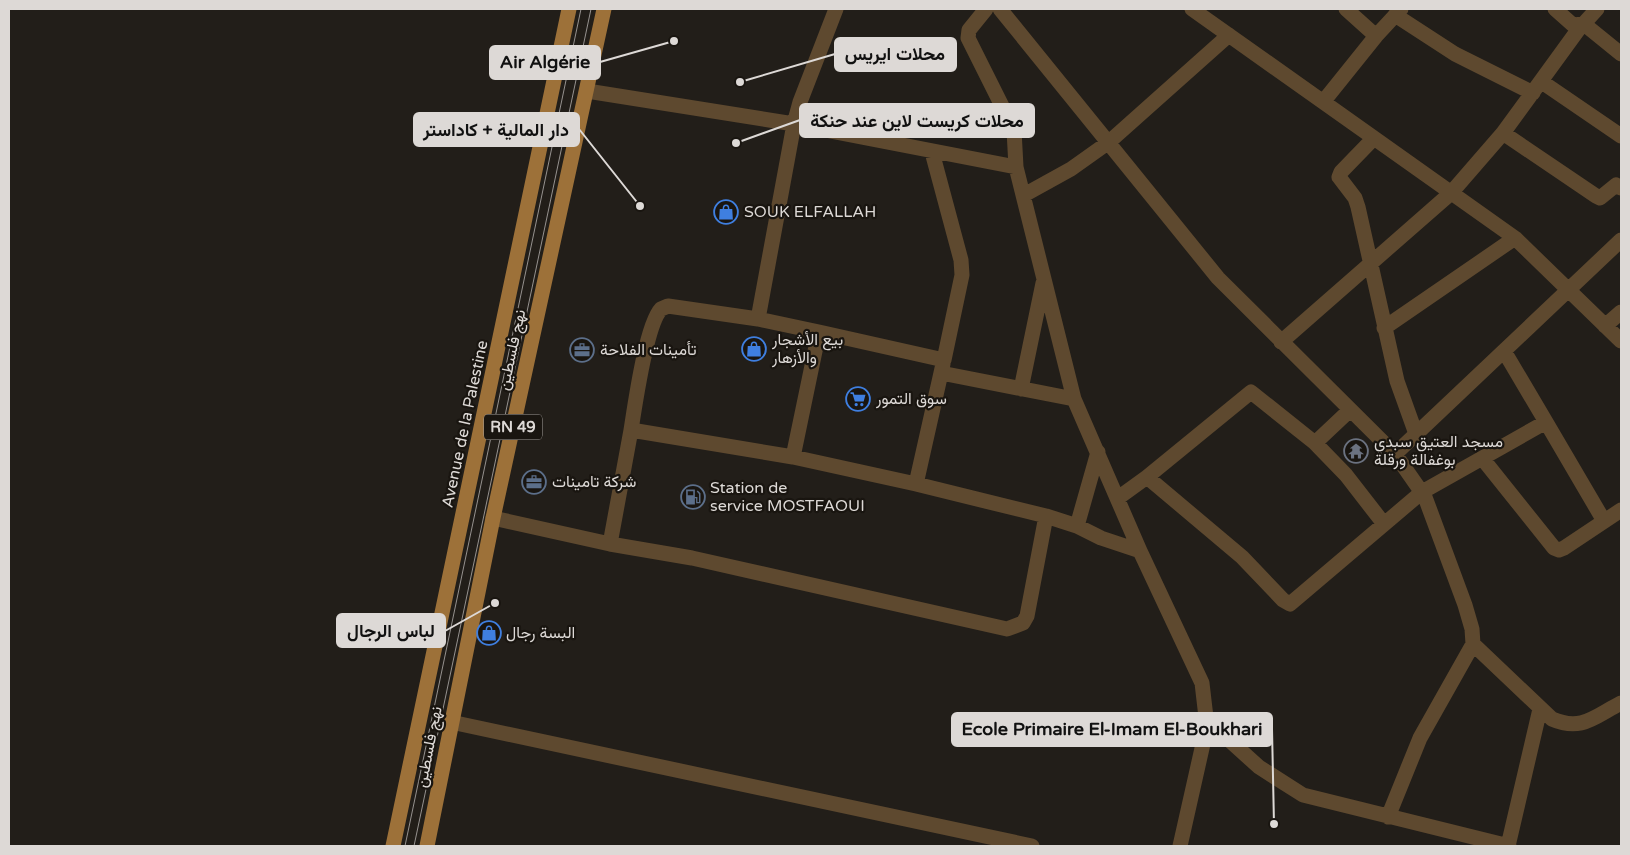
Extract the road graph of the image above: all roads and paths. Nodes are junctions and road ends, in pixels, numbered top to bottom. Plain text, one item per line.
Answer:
1 (569, 9) edge
2 (604, 9) edge
3 (836, 9) edge
4 (986, 9) edge
5 (1000, 9) edge
6 (1346, 9) edge
7 (1555, 9) edge
8 (1597, 9) edge
9 (1197, 10) edge
10 (1398, 12) edge
11 (1584, 24) junction
12 (1229, 35) junction
13 (1376, 36) junction
14 (1621, 54) edge
15 (1537, 87) junction
16 (587, 91) junction
17 (1323, 102) junction
18 (794, 124) junction
19 (1503, 133) junction
20 (1621, 136) edge
21 (1374, 138) junction
22 (1108, 142) junction
23 (932, 152) junction
24 (1016, 167) junction
25 (1621, 188) edge
26 (1451, 193) junction
27 (1024, 195) junction
28 (1515, 238) junction
29 (1621, 240) edge
30 (1370, 264) junction
31 (1044, 278) junction
32 (1568, 290) junction
33 (1621, 312) edge
34 (758, 319) junction
35 (1605, 326) junction
36 (1384, 328) junction
37 (818, 332) junction
38 (1621, 341) edge
39 (1281, 342) junction
40 (1504, 351) junction
41 (943, 367) junction
42 (1021, 389) junction
43 (1074, 399) junction
44 (1350, 410) junction
45 (1546, 422) junction
46 (631, 430) junction
47 (1416, 434) junction
48 (1315, 443) junction
49 (1098, 452) junction
50 (1395, 454) junction
51 (793, 457) junction
52 (1482, 458) junction
53 (1147, 477) junction
54 (916, 484) junction
55 (1422, 492) junction
56 (1118, 498) junction
57 (1621, 510) edge
58 (1046, 516) junction
59 (493, 518) junction
60 (1604, 522) junction
61 (1384, 524) junction
62 (1077, 526) junction
63 (610, 544) junction
64 (1140, 551) junction
65 (1472, 644) junction
66 (1540, 708) junction
67 (1620, 708) edge
68 (451, 722) junction
69 (1207, 726) junction
70 (1388, 817) junction
71 (393, 846) edge
72 (427, 846) edge
73 (1032, 846) edge
74 (1180, 846) edge
75 (1509, 846) edge

1 - 71 main road, Avenue de la Palestine / RN 49
2 - 16 main road, نهج فلسطين / RN 49
3 - 18 street
4 - 24 street
5 - 22 street
6 - 13 street
7 - 11 street
8 - 11 street
9 - 12 street
10 - 13 street
10 - 15 street
11 - 14 street
11 - 15 street
12 - 17 street
12 - 22 street
13 - 17 street
15 - 19 street
15 - 20 street
16 - 18 street
16 - 59 main road, نهج فلسطين / RN 49
17 - 21 street
18 - 23 street
18 - 34 street
19 - 25 street
19 - 26 street
21 - 26 street
21 - 30 street
22 - 27 street
22 - 39 street
23 - 24 street
23 - 41 street
24 - 27 street
26 - 28 street
26 - 30 street
27 - 31 street
28 - 32 street
28 - 36 street
29 - 32 street
30 - 36 street
30 - 39 street
31 - 42 street
31 - 43 street
32 - 35 street
32 - 40 street
33 - 35 street
34 - 37 street
34 - 46 street
35 - 38 street
36 - 47 street
37 - 41 street
37 - 51 street
39 - 44 street
40 - 45 street
40 - 47 street
41 - 42 street
41 - 54 street
42 - 43 street
43 - 49 street
44 - 48 street
44 - 50 street
45 - 52 street
45 - 60 street
46 - 51 street
46 - 63 street
47 - 50 street
48 - 53 street
48 - 61 street
49 - 56 street
49 - 62 street
50 - 55 street
51 - 54 street
52 - 55 street
52 - 60 street
53 - 56 street
53 - 61 street
54 - 58 street
55 - 61 street
55 - 65 street
56 - 64 street
57 - 60 street
58 - 62 street
58 - 63 street
59 - 63 street
59 - 68 main road, نهج فلسطين / RN 49
62 - 64 street
64 - 69 street
65 - 66 street
65 - 70 street
66 - 67 street
66 - 75 street
68 - 72 main road, نهج فلسطين / RN 49
68 - 73 street
69 - 70 street
69 - 74 street
70 - 75 street

